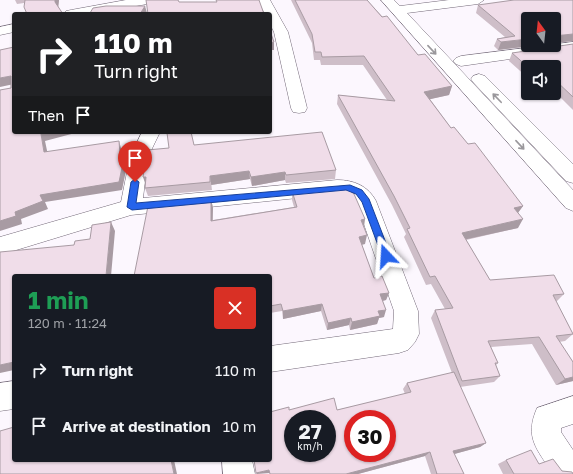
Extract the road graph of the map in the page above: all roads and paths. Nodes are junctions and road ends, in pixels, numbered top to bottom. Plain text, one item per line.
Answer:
1 (147, 0) edge
2 (264, 0) edge
3 (478, 0) edge
4 (398, 5) edge
5 (81, 12) edge
6 (270, 12) edge
7 (272, 15) edge
8 (12, 28) edge
9 (0, 31) edge
10 (573, 46) edge
11 (461, 61) junction
12 (299, 108) dead end
13 (150, 134) edge
14 (573, 176) edge
15 (573, 203) edge
16 (132, 207) junction
17 (0, 246) edge
18 (272, 359) edge
19 (12, 395) edge
20 (0, 397) edge
21 (573, 410) edge
22 (237, 462) edge
23 (239, 474) edge
24 (571, 474) edge

1 - 5 street
2 - 6 street
3 - 4 street
4 - 11 street
4 -> 15 street
7 - 12 street
8 - 9 street
10 - 11 street
14 -> 11 street
13 - 16 street
16 - 17 street
16 - 18 street
19 - 20 street
21 - 24 street
22 - 23 street

